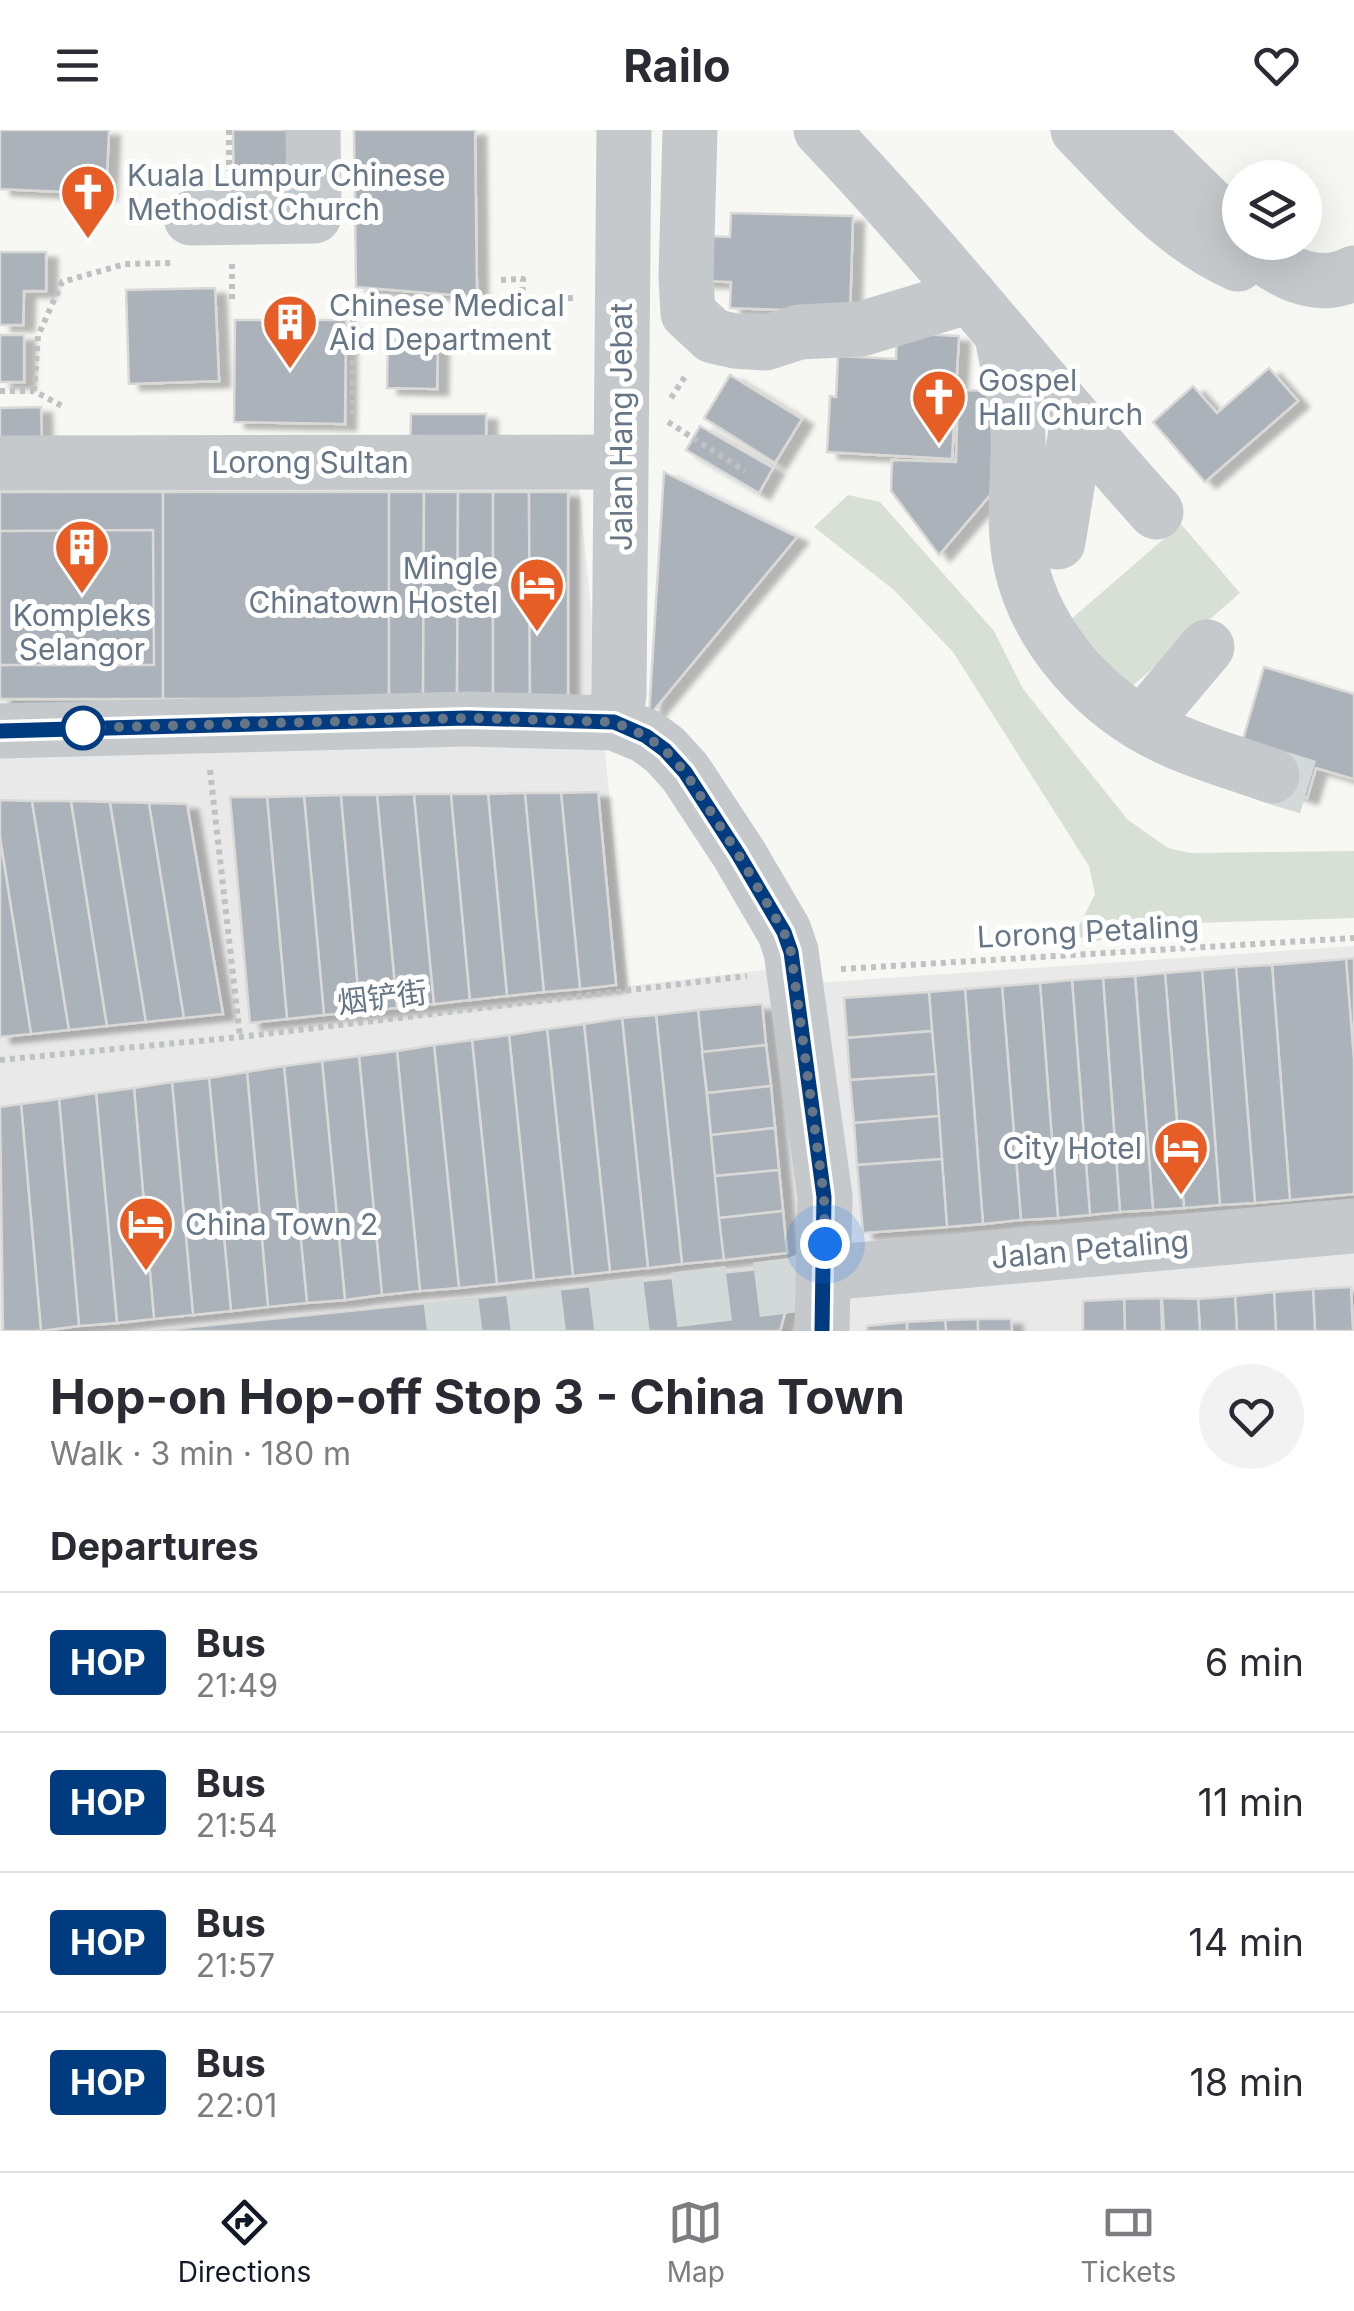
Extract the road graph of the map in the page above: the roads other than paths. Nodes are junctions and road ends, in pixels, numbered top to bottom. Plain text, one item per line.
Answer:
1 (313, 130) edge
2 (624, 130) edge
3 (690, 130) edge
4 (821, 130) edge
5 (1078, 130) edge
6 (1132, 130) edge
7 (1182, 130) edge
8 (1222, 169) edge
9 (192, 218) dead end
10 (1222, 226) edge
11 (1322, 244) edge
12 (1222, 249) edge
13 (1354, 252) edge
14 (1264, 260) edge
15 (1354, 273) edge
16 (986, 316) junction
17 (1077, 425) junction
18 (0, 462) edge
19 (620, 462) junction
20 (1156, 512) dead end
21 (1058, 542) dead end
22 (1206, 647) dead end
23 (614, 722) junction
24 (1142, 724) junction
25 (0, 731) edge
26 (1272, 776) tunnel mouth
27 (1354, 1226) edge
28 (825, 1273) junction
29 (822, 1331) edge

1 - 9 street
2 - 19 street, Jalan Hang Jebat
3 - 16 street
4 - 16 street
5 - 12 street
6 - 10 street
7 - 8 street
11 - 13 street
14 - 15 street
16 - 17 street
16 - 24 street
17 - 20 street
17 - 21 street
18 - 19 street, Lorong Sultan
19 - 23 street, Jalan Hang Jebat
22 - 24 street
23 - 25 street
23 - 28 street
24 - 26 street
27 - 28 street, Jalan Petaling
28 - 29 street

